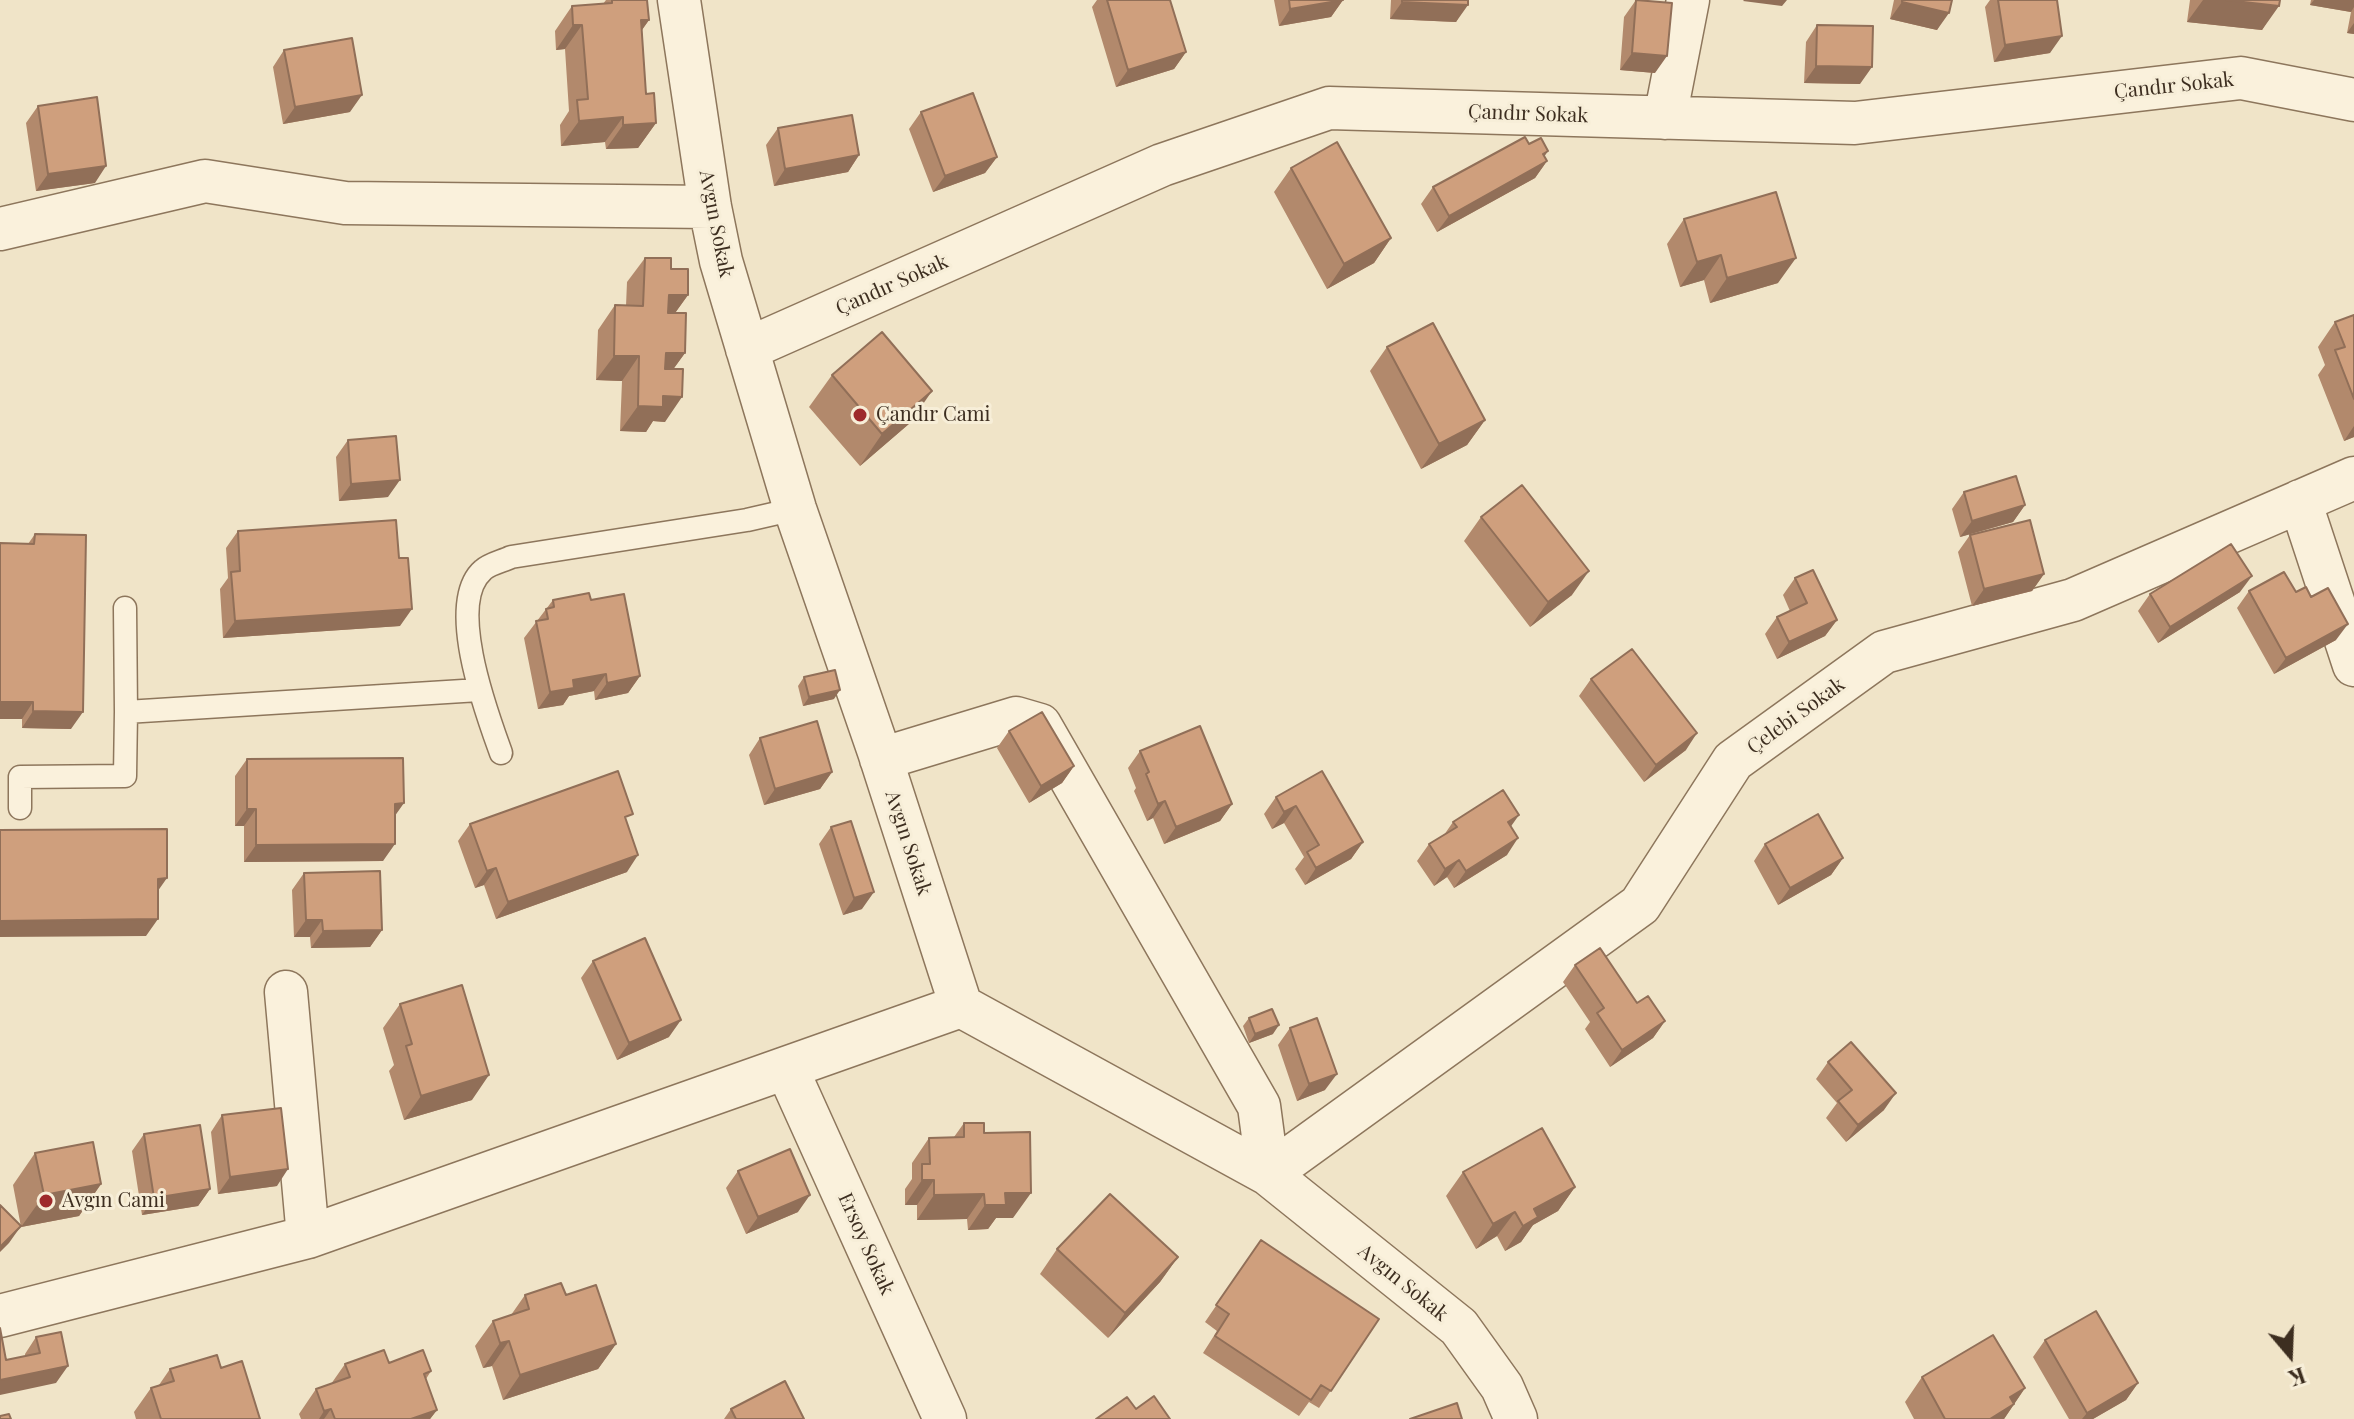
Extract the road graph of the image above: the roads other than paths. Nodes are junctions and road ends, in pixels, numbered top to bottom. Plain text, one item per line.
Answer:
1 (679, 0) edge
2 (1688, 0) edge
3 (2354, 100) edge
4 (1665, 118) junction
5 (710, 207) junction
6 (0, 229) edge
7 (747, 349) junction
8 (2354, 478) edge
9 (2300, 501) junction
10 (795, 509) junction
11 (125, 608) dead end
12 (2354, 665) edge
13 (479, 690) junction
14 (126, 712) junction
15 (501, 753) dead end
16 (881, 759) junction
17 (20, 808) dead end
18 (286, 992) dead end
19 (961, 1006) junction
20 (787, 1069) junction
21 (1268, 1174) junction
22 (308, 1237) junction
23 (0, 1316) edge
24 (945, 1419) edge
25 (1516, 1419) edge

1 - 5 street, Avgın Sokak
2 - 4 street
3 - 4 street, Çandır Sokak
4 - 7 street, Çandır Sokak
5 - 6 street
5 - 7 street, Avgın Sokak
7 - 10 street, Avgın Sokak
8 - 9 street, Çelebi Sokak
9 - 12 street
9 - 21 street, Çelebi Sokak
10 - 13 lane
10 - 16 street, Avgın Sokak
11 - 14 lane
13 - 14 lane
13 - 15 lane
14 - 17 lane
16 - 19 street, Avgın Sokak
16 - 21 street
18 - 22 street
19 - 20 street
19 - 21 street, Avgın Sokak
20 - 22 street
20 - 24 street, Ersoy Sokak
21 - 25 street, Avgın Sokak
22 - 23 street

